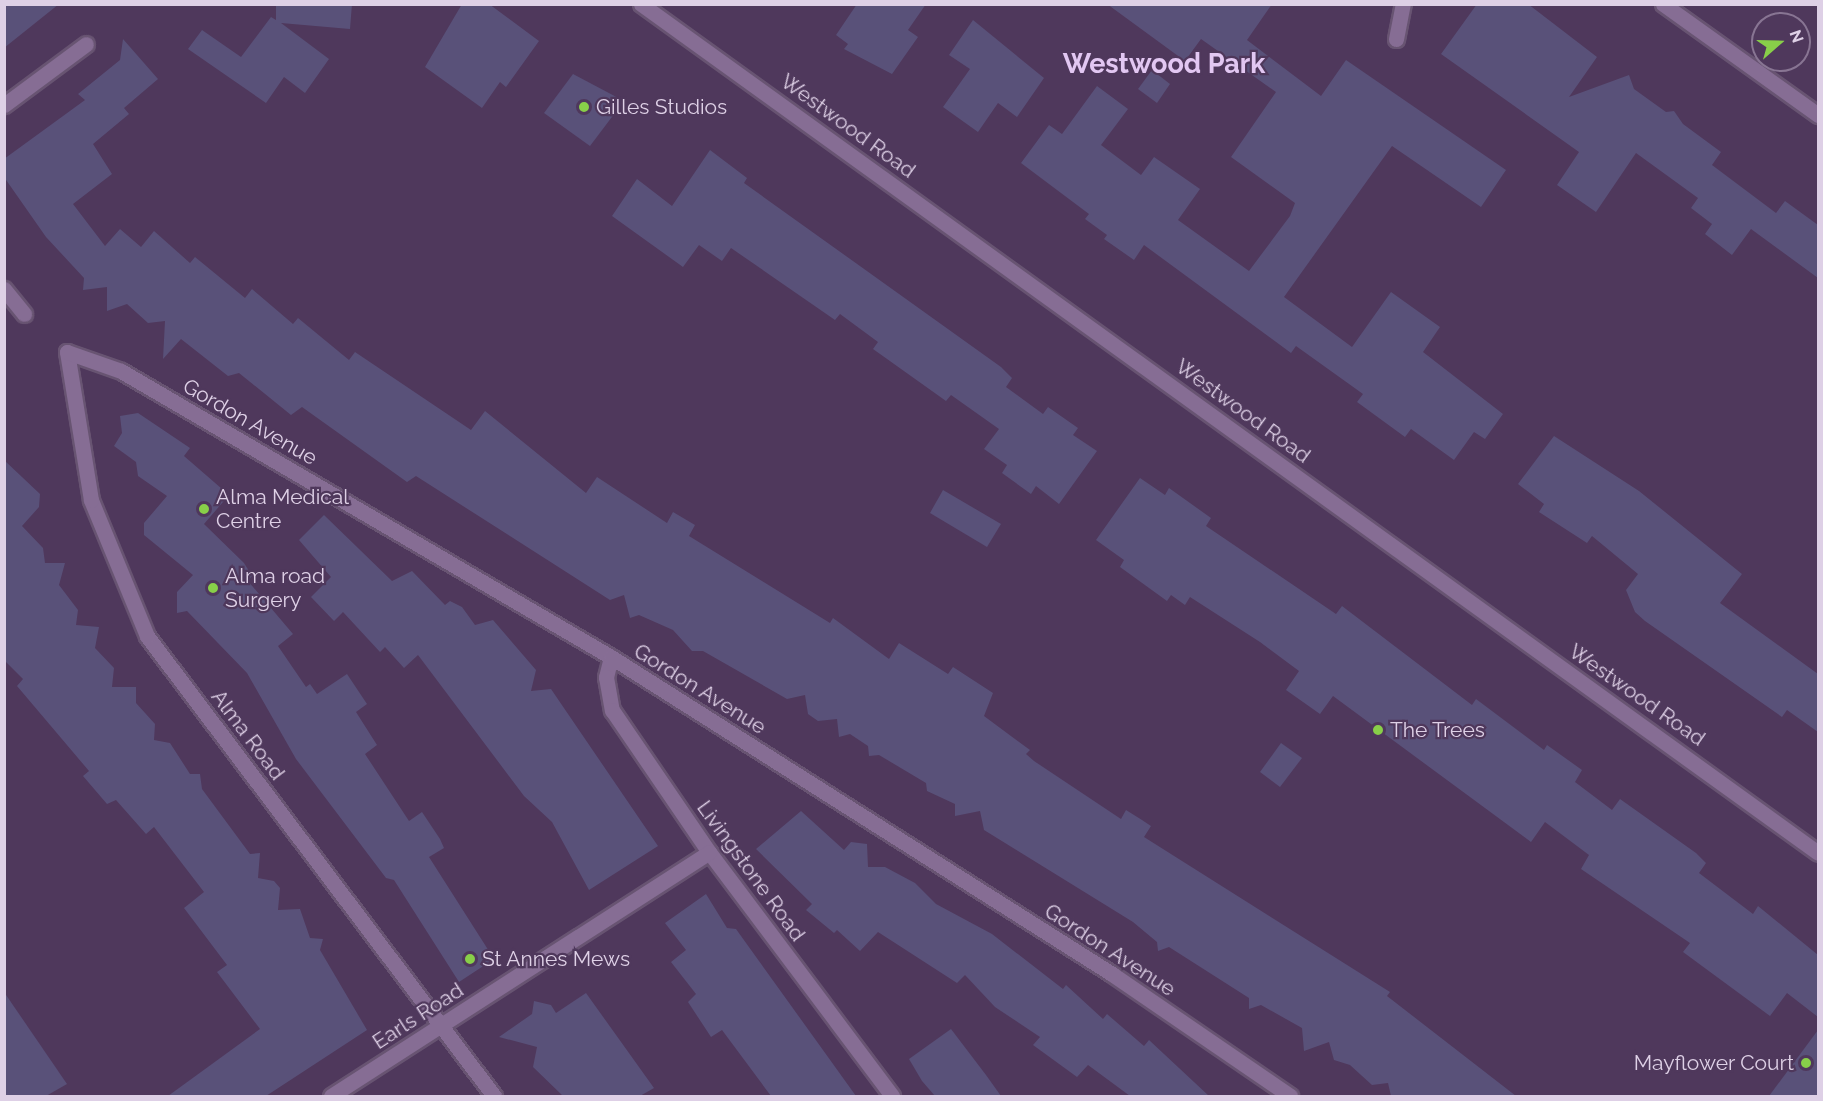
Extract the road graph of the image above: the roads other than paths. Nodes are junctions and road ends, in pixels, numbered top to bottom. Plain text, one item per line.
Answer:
1 (640, 4) edge
2 (1403, 4) edge
3 (1663, 4) edge
4 (1396, 39) dead end
5 (86, 44) dead end
6 (4, 105) edge
7 (1818, 115) edge
8 (4, 289) edge
9 (24, 314) dead end
10 (67, 352) joint
11 (611, 657) junction
12 (709, 852) junction
13 (1818, 852) edge
14 (442, 1026) junction
15 (332, 1096) edge
16 (494, 1096) edge
17 (892, 1096) edge
18 (1290, 1096) edge

1 - 13 street, Westwood Road
2 - 4 street
3 - 7 street
5 - 6 street
8 - 9 street
10 - 11 street, Gordon Avenue
10 - 14 street, Alma Road
11 - 12 street, Livingstone Road
11 - 18 street, Gordon Avenue
12 - 14 street, Earls Road
12 - 17 street, Livingstone Road
14 - 15 street, Earls Road
14 - 16 street, Alma Road

